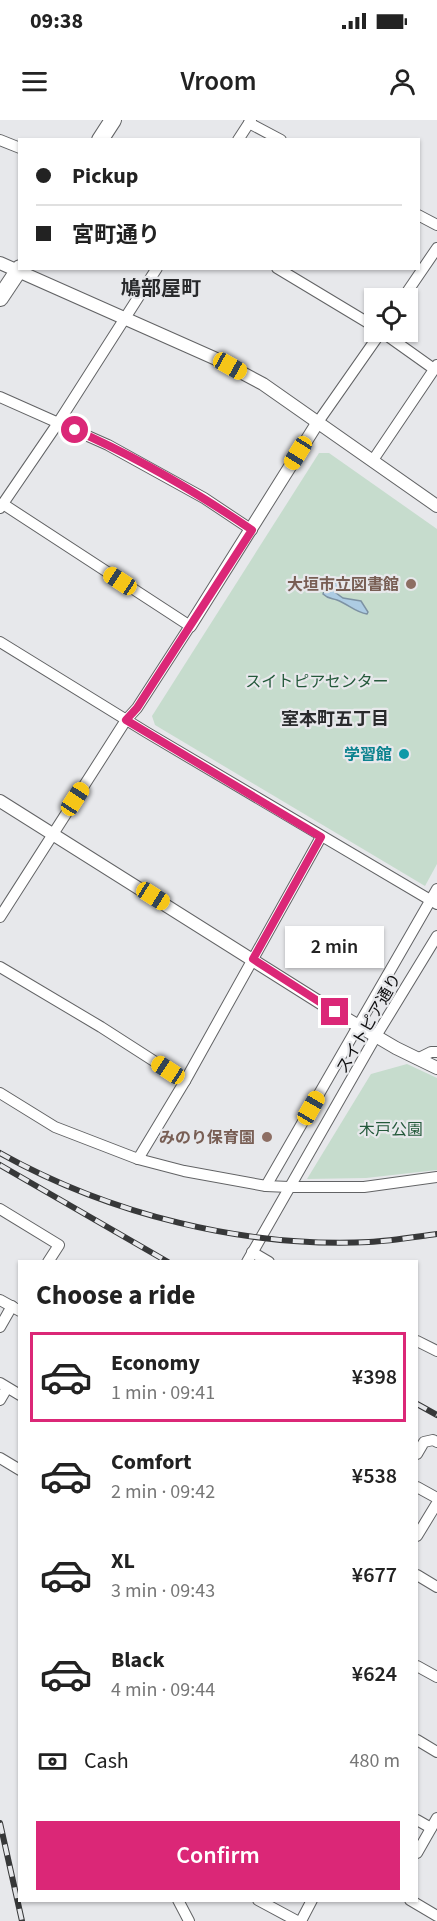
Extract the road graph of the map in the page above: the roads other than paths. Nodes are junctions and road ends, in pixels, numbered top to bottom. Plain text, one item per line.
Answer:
1 (113, 120) edge
2 (250, 121) edge
3 (101, 138) edge
4 (239, 138) edge
5 (278, 138) edge
6 (0, 140) edge
7 (18, 147) edge
8 (420, 216) edge
9 (437, 225) edge
10 (437, 248) edge
11 (0, 264) edge
12 (18, 269) edge
13 (20, 270) edge
14 (156, 270) edge
15 (280, 270) edge
16 (410, 288) edge
17 (0, 298) edge
18 (127, 318) junction
19 (364, 320) edge
20 (374, 342) edge
21 (397, 342) edge
22 (436, 367) edge
23 (0, 397) edge
24 (318, 422) junction
25 (58, 423) junction
26 (372, 460) junction
27 (1, 506) edge
28 (437, 506) edge
29 (252, 530) junction
30 (190, 626) junction
31 (0, 642) edge
32 (126, 720) junction
33 (0, 801) edge
34 (52, 834) junction
35 (321, 837) junction
36 (437, 889) edge
37 (434, 902) edge
38 (0, 917) edge
39 (437, 936) edge
40 (253, 959) junction
41 (0, 967) edge
42 (359, 1026) junction
43 (376, 1036) junction
44 (437, 1052) edge
45 (417, 1059) junction
46 (437, 1068) edge
47 (185, 1081) junction
48 (0, 1093) edge
49 (138, 1159) junction
50 (437, 1177) edge
51 (266, 1186) junction
52 (289, 1187) junction
53 (0, 1209) edge
54 (250, 1257) edge
55 (49, 1260) edge
56 (0, 1300) edge
57 (17, 1309) edge
58 (0, 1327) edge
59 (418, 1342) edge
60 (437, 1352) edge
61 (4, 1385) edge
62 (18, 1394) edge
63 (0, 1400) edge
64 (437, 1442) edge
65 (418, 1452) edge
66 (0, 1458) edge
67 (18, 1469) edge
68 (418, 1488) edge
69 (437, 1501) edge
70 (418, 1534) edge
71 (418, 1576) edge
72 (437, 1587) edge
73 (418, 1667) edge
74 (437, 1677) edge
75 (418, 1741) edge
76 (437, 1752) edge
77 (418, 1820) edge
78 (434, 1823) edge
79 (418, 1852) edge
80 (179, 1902) edge
81 (262, 1902) edge
82 (311, 1902) edge
83 (413, 1902) edge
84 (437, 1916) edge
85 (189, 1921) edge
86 (299, 1921) edge

1 - 3 main road
2 - 4 street
2 - 5 street
6 - 7 street
8 - 9 street
10 - 16 street
11 - 12 street
12 - 17 main road
13 - 18 street
14 - 18 street
15 - 19 street
18 - 24 street
18 - 25 street
20 - 24 street
21 - 22 street
22 - 26 street
23 - 25 street
24 - 26 street
24 - 29 street
25 - 27 street
25 - 29 street
26 - 28 street
27 - 30 street
29 - 30 street
30 - 32 street
31 - 32 street
32 - 34 street
32 - 35 street
33 - 34 street
34 - 38 street
34 - 40 street
35 - 37 street
35 - 40 street
36 - 37 street
37 - 42 street
39 - 43 street, スイトピア通り
40 - 42 street
40 - 47 street
41 - 47 street
42 - 43 street
42 - 51 street
43 - 45 street
43 - 52 street, スイトピア通り
44 - 45 street
45 - 46 street
47 - 49 street
48 - 49 street
49 - 51 street
50 - 52 street
51 - 52 street
52 - 54 street, スイトピア通り
53 - 55 street
56 - 57 street
57 - 58 street
59 - 60 street
61 - 62 street
61 - 63 street
64 - 65 street
66 - 67 street
68 - 69 street
69 - 70 street
71 - 72 street
73 - 74 street
75 - 76 street
77 - 78 street
78 - 79 street
80 - 85 street
81 - 86 street
82 - 86 street
83 - 84 street

